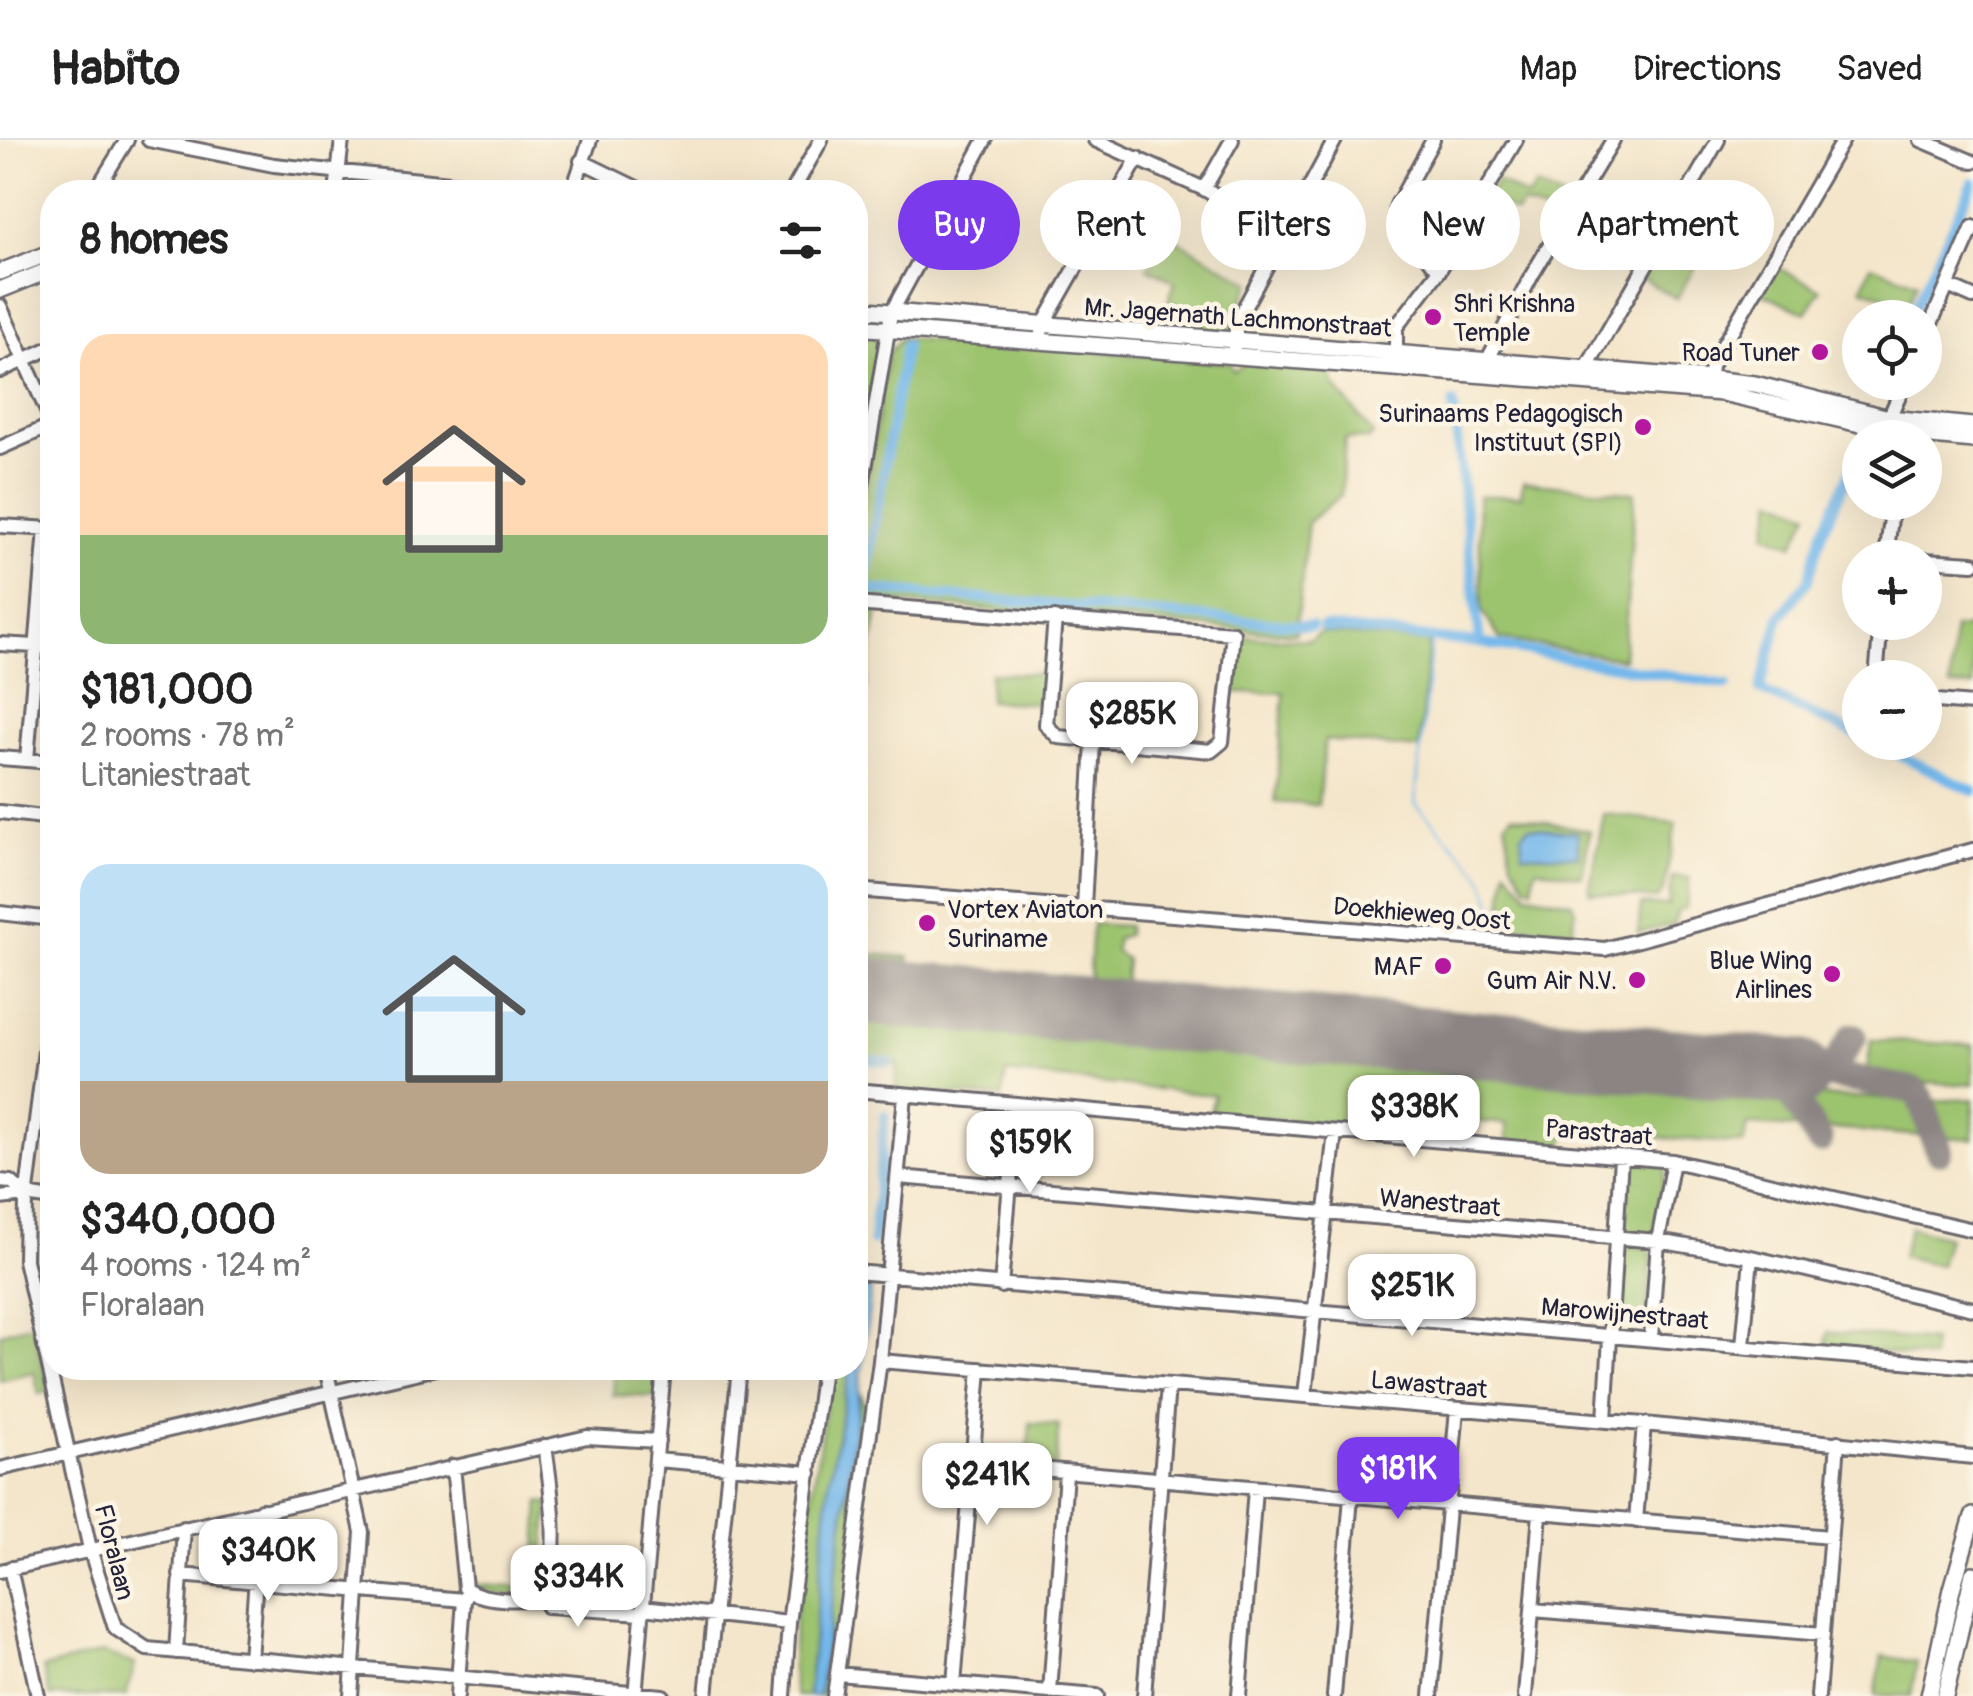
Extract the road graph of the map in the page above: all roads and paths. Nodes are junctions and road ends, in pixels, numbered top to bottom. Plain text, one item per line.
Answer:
1 (126, 140) edge
2 (149, 140) edge
3 (342, 140) edge
4 (590, 140) edge
5 (821, 140) edge
6 (985, 140) edge
7 (1096, 140) edge
8 (1232, 140) edge
9 (1335, 140) edge
10 (1433, 140) edge
11 (1516, 140) edge
12 (1613, 140) edge
13 (1718, 140) edge
14 (1843, 140) edge
15 (1921, 140) edge
16 (1138, 158) junction
17 (581, 161) junction
18 (1973, 162) edge
19 (338, 169) junction
20 (102, 180) edge
21 (337, 180) edge
22 (434, 180) edge
23 (575, 180) edge
24 (621, 180) edge
25 (799, 180) edge
26 (1209, 180) edge
27 (1312, 180) edge
28 (1201, 187) edge
29 (1973, 228) edge
30 (40, 257) edge
31 (1263, 270) edge
32 (0, 272) edge
33 (1440, 272) junction
34 (40, 274) edge
35 (1948, 286) junction
36 (0, 290) edge
37 (1973, 296) edge
38 (1942, 300) edge
39 (0, 306) edge
40 (868, 314) edge
41 (889, 321) junction
42 (868, 324) edge
43 (1041, 334) junction
44 (1234, 348) junction
45 (40, 352) edge
46 (23, 360) junction
47 (1396, 361) junction
48 (1487, 361) junction
49 (0, 370) edge
50 (1585, 376) junction
51 (1709, 385) junction
52 (40, 398) edge
53 (1897, 400) edge
54 (1889, 418) junction
55 (1845, 420) edge
56 (1973, 426) edge
57 (40, 430) edge
58 (1942, 438) edge
59 (1973, 440) edge
60 (0, 448) edge
61 (868, 449) edge
62 (0, 526) edge
63 (40, 528) edge
64 (1942, 561) edge
65 (1973, 563) edge
66 (40, 599) edge
67 (868, 605) edge
68 (1055, 618) junction
69 (0, 644) edge
70 (34, 645) junction
71 (40, 646) edge
72 (1942, 701) edge
73 (1973, 704) edge
74 (1093, 742) junction
75 (0, 758) edge
76 (27, 760) junction
77 (40, 761) edge
78 (0, 812) edge
79 (40, 817) edge
80 (1973, 850) edge
81 (868, 891) edge
82 (1084, 908) junction
83 (0, 914) edge
84 (40, 917) edge
85 (868, 1091) edge
86 (905, 1095) junction
87 (40, 1096) edge
88 (1017, 1104) junction
89 (1335, 1132) junction
90 (1620, 1157) junction
91 (1674, 1161) junction
92 (898, 1177) junction
93 (0, 1181) edge
94 (1010, 1188) junction
95 (26, 1195) junction
96 (40, 1197) edge
97 (0, 1198) edge
98 (1327, 1214) junction
99 (1973, 1230) edge
100 (1615, 1240) junction
101 (1658, 1242) junction
102 (1751, 1257) junction
103 (868, 1273) edge
104 (888, 1274) junction
105 (1002, 1286) junction
106 (1973, 1309) edge
107 (1314, 1310) junction
108 (40, 1328) edge
109 (1610, 1334) junction
110 (1651, 1338) junction
111 (1743, 1346) junction
112 (880, 1361) junction
113 (1973, 1367) edge
114 (980, 1369) junction
115 (52, 1380) edge
116 (328, 1380) edge
117 (384, 1380) edge
118 (663, 1380) edge
119 (738, 1380) edge
120 (822, 1380) edge
121 (1168, 1384) junction
122 (331, 1392) junction
123 (1305, 1395) junction
124 (1457, 1409) junction
125 (1605, 1420) junction
126 (1644, 1424) junction
127 (658, 1441) junction
128 (1838, 1442) junction
129 (546, 1446) junction
130 (68, 1454) junction
131 (1973, 1456) edge
132 (656, 1460) junction
133 (971, 1464) junction
134 (453, 1466) junction
135 (731, 1466) junction
136 (0, 1469) edge
137 (810, 1473) junction
138 (1066, 1473) junction
139 (1161, 1482) junction
140 (354, 1488) junction
141 (1255, 1490) junction
142 (1351, 1497) junction
143 (1446, 1505) junction
144 (260, 1510) junction
145 (1540, 1512) junction
146 (1973, 1516) edge
147 (1636, 1521) junction
148 (184, 1528) junction
149 (1830, 1537) junction
150 (90, 1549) junction
151 (5, 1570) edge
152 (1973, 1574) edge
153 (180, 1575) junction
154 (256, 1582) junction
155 (359, 1593) junction
156 (466, 1596) junction
157 (540, 1596) junction
158 (643, 1610) junction
159 (1533, 1610) junction
160 (712, 1612) junction
161 (789, 1622) junction
162 (1823, 1634) junction
163 (176, 1652) junction
164 (250, 1659) junction
165 (354, 1667) junction
166 (837, 1674) junction
167 (458, 1677) junction
168 (954, 1684) junction
169 (1050, 1692) junction
170 (636, 1695) edge
171 (38, 1696) edge
172 (351, 1696) edge
173 (457, 1696) edge
174 (663, 1696) edge
175 (706, 1696) edge
176 (784, 1696) edge
177 (834, 1696) edge
178 (1097, 1696) edge
179 (1144, 1696) edge
180 (1239, 1696) edge
181 (1334, 1696) edge
182 (1431, 1696) edge
183 (1524, 1696) edge
184 (1818, 1696) edge
185 (1929, 1696) edge
186 (1945, 1696) edge

1 - 20 street
2 - 19 street
3 - 19 street
4 - 17 street
5 - 25 street
6 - 41 street
7 - 16 street
8 - 26 street
9 - 27 street
10 - 33 street
11 - 33 street
12 - 48 street
13 - 50 street
14 - 51 street
15 - 18 street
16 - 28 street
16 - 43 street
17 - 23 street
17 - 24 street
19 - 21 street
19 - 22 street
29 - 35 street
30 - 32 main road
31 - 44 street
33 - 47 street
34 - 36 main road
35 - 37 street
35 - 38 street
39 - 46 street
40 - 41 main road, Mr. Jagernath Lachmonstraat
41 - 42 main road, Mr. Jagernath Lachmonstraat
41 - 43 main road, Mr. Jagernath Lachmonstraat
41 - 61 street
43 - 44 main road, Mr. Jagernath Lachmonstraat
44 - 47 main road, Mr. Jagernath Lachmonstraat
45 - 46 street
46 - 49 street
46 - 52 street
47 - 48 main road, Mr. Jagernath Lachmonstraat
47 - 50 main road, Mr. Jagernath Lachmonstraat
48 - 50 main road, Mr. Jagernath Lachmonstraat
50 - 51 main road, Mr. Jagernath Lachmonstraat
51 - 54 main road, Mr. Jagernath Lachmonstraat
51 - 55 main road, Mr. Jagernath Lachmonstraat
53 - 54 street
54 - 56 main road, Mr. Jagernath Lachmonstraat
57 - 60 street
58 - 59 main road, Mr. Jagernath Lachmonstraat
62 - 63 street
64 - 65 street
66 - 70 street
67 - 68 street
68 - 74 street
68 - 74 street
69 - 70 street
70 - 71 street
70 - 76 street
72 - 73 street
74 - 82 street
75 - 76 street
76 - 77 street
78 - 79 street
80 - 82 street, Doekhieweg Oost
81 - 82 street, Doekhieweg Oost
83 - 84 street
85 - 86 street, Parastraat
86 - 88 street, Parastraat
86 - 92 street
87 - 95 street, Floralaan
88 - 89 street, Parastraat
88 - 94 street
89 - 90 street, Parastraat
89 - 98 street
90 - 91 street, Parastraat
90 - 100 street
91 - 99 street, Parastraat
91 - 101 street
92 - 94 street, Wanestraat
92 - 104 street
93 - 95 street
94 - 98 street, Wanestraat
94 - 105 street
95 - 96 street
95 - 97 street
95 - 108 street, Floralaan
98 - 100 street, Wanestraat
98 - 107 street
100 - 101 street, Wanestraat
100 - 109 street
101 - 102 street, Wanestraat
101 - 110 street
102 - 106 street, Wanestraat
102 - 111 street
103 - 104 street, Marowijnestraat
104 - 105 street, Marowijnestraat
104 - 112 street
105 - 107 street, Marowijnestraat
107 - 109 street, Marowijnestraat
107 - 123 street
109 - 110 street, Marowijnestraat
109 - 125 street
110 - 111 street, Marowijnestraat
111 - 113 street, Marowijnestraat
112 - 114 street, Lawastraat
112 - 166 street
114 - 121 street, Lawastraat
114 - 133 street
115 - 130 street, Floralaan
116 - 122 street
117 - 122 street
118 - 127 street
119 - 135 street
120 - 137 street
121 - 123 street, Lawastraat
121 - 139 street
122 - 130 street
122 - 140 street
123 - 124 street, Lawastraat
124 - 125 street, Lawastraat
124 - 143 street
125 - 126 street, Lawastraat
126 - 128 street, Lawastraat
126 - 147 street
127 - 129 street
127 - 132 street
128 - 131 street, Lawastraat
128 - 149 street
129 - 134 street
129 - 157 street
130 - 136 street
130 - 150 street, Floralaan
132 - 135 street
132 - 158 street
133 - 138 street
133 - 168 street
134 - 140 street
134 - 156 street
135 - 137 street
135 - 160 street
137 - 161 street
138 - 139 street
138 - 169 street
139 - 141 street
139 - 179 street
140 - 144 street
140 - 155 street
141 - 142 street
141 - 180 street
142 - 143 street
142 - 181 street
143 - 145 street
143 - 182 street
144 - 148 street
144 - 154 street
145 - 147 street
145 - 159 street
146 - 185 main road
147 - 149 street
148 - 150 street
148 - 153 street
149 - 162 street
150 - 151 street
150 - 163 street, Floralaan
151 - 171 street
152 - 186 main road
153 - 154 street
153 - 163 street
154 - 155 street
154 - 164 street
155 - 156 street
155 - 165 street
156 - 157 street
156 - 167 street
157 - 158 street
158 - 160 street
158 - 170 street
159 - 162 street
159 - 183 street
160 - 161 street
160 - 175 street
161 - 176 street
162 - 184 street
163 - 164 street, Floralaan
164 - 165 street, Floralaan
165 - 167 street, Floralaan
165 - 172 street
166 - 168 street
166 - 177 street
167 - 170 street, Floralaan
167 - 173 street
168 - 169 street
169 - 178 street
170 - 174 street, Floralaan

